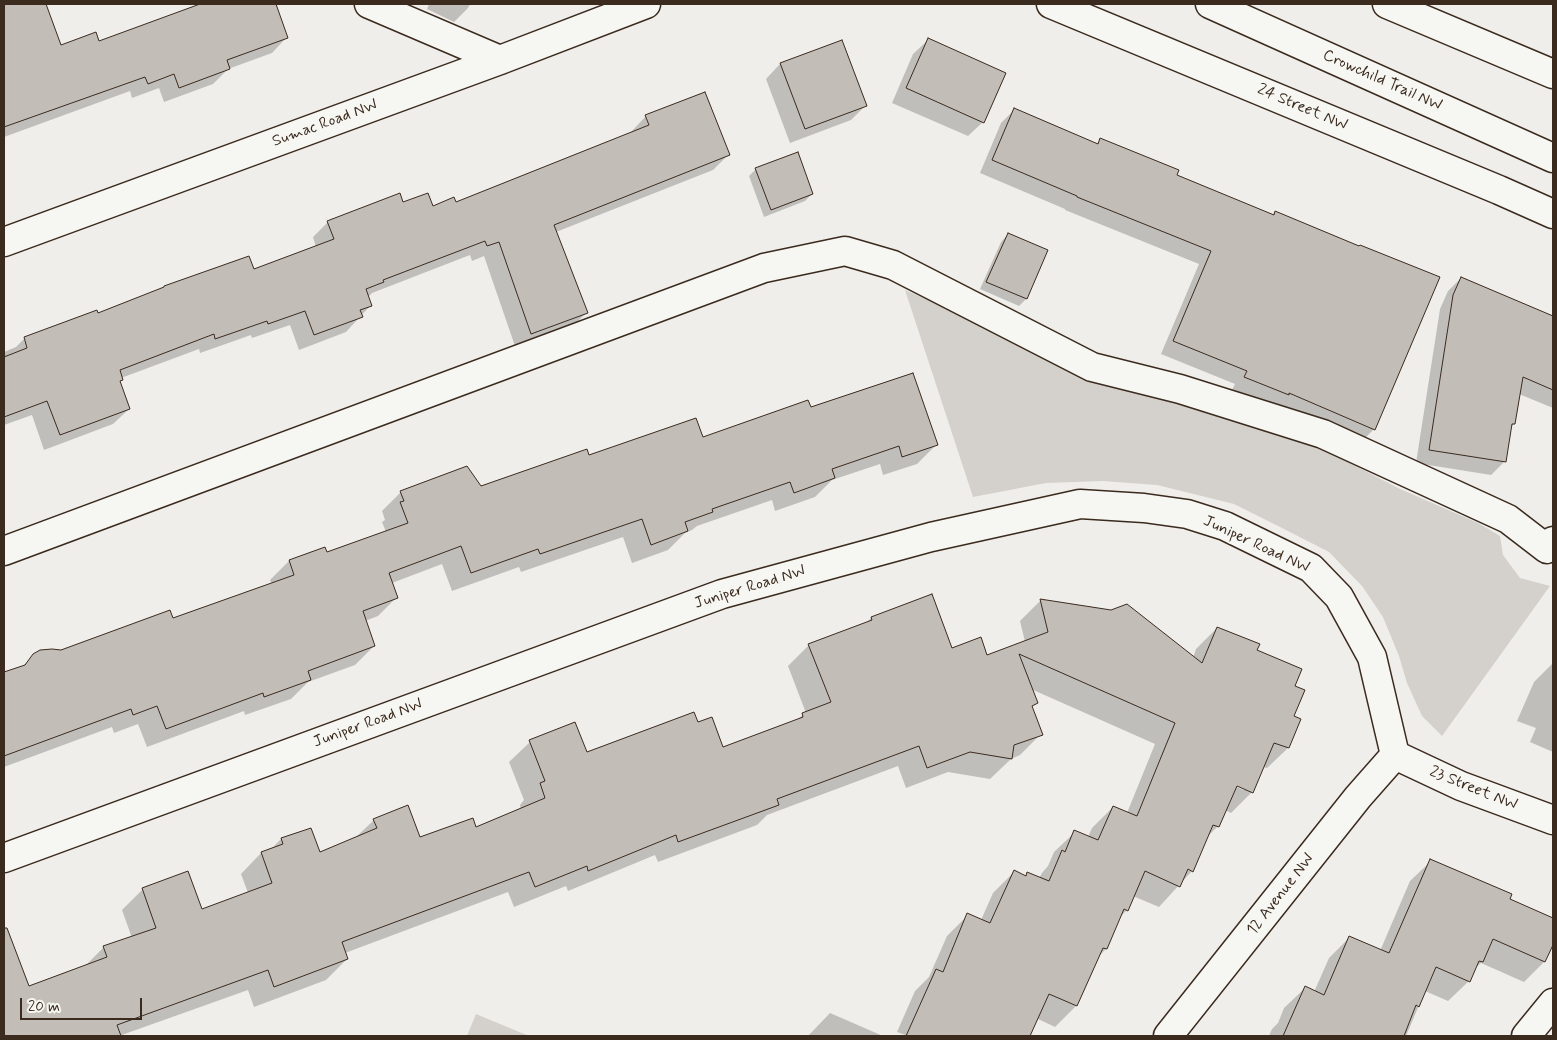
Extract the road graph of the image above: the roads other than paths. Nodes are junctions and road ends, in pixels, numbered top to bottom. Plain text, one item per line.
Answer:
1 (369, 4) edge
2 (646, 4) edge
3 (1051, 4) edge
4 (1210, 4) edge
5 (1387, 4) edge
6 (500, 60) junction
7 (1553, 74) edge
8 (1553, 158) edge
9 (1553, 214) edge
10 (4, 242) edge
11 (1550, 545) edge
12 (4, 551) edge
13 (1395, 755) junction
14 (1553, 820) edge
15 (4, 858) edge
16 (1553, 1003) edge
17 (1168, 1036) edge
18 (1526, 1036) edge

1 - 6 main road
2 - 6 main road, Sumac Road NW
3 - 9 main road, 24 Street NW
4 - 8 main road, Crowchild Trail NW
5 - 7 main road
6 - 10 main road, Sumac Road NW
11 - 12 main road
13 - 14 main road, 23 Street NW
13 - 15 main road, Juniper Road NW
13 - 17 main road, 12 Avenue NW
16 - 18 main road

